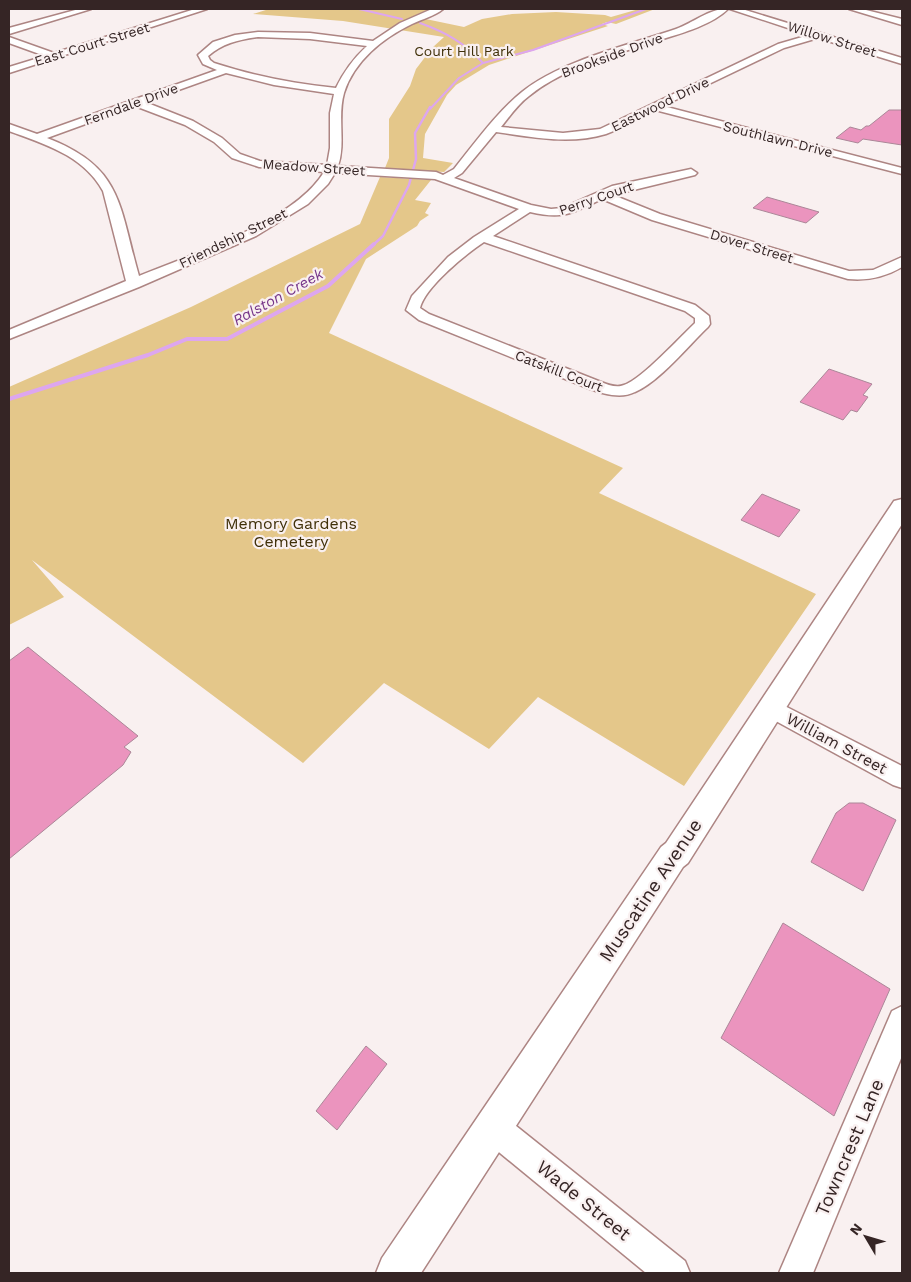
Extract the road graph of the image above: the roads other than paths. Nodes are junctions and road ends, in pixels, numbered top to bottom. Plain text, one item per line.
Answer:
1 (87, 9) edge
2 (203, 9) edge
3 (439, 9) edge
4 (724, 9) edge
5 (734, 9) edge
6 (853, 9) edge
7 (900, 20) edge
8 (9, 31) edge
9 (818, 35) junction
10 (9, 40) edge
11 (375, 44) junction
12 (54, 56) junction
13 (902, 61) edge
14 (9, 70) edge
15 (226, 70) junction
16 (339, 91) junction
17 (137, 103) junction
18 (654, 107) junction
19 (9, 127) edge
20 (494, 129) junction
21 (36, 138) junction
22 (331, 169) junction
23 (902, 171) edge
24 (691, 173) dead end
25 (446, 178) junction
26 (602, 195) junction
27 (528, 208) junction
28 (483, 237) junction
29 (902, 261) edge
30 (134, 284) junction
31 (9, 335) edge
32 (901, 511) edge
33 (771, 708) junction
34 (902, 778) edge
35 (902, 1021) edge
36 (494, 1128) junction
37 (397, 1273) edge
38 (673, 1273) edge
39 (796, 1273) edge

1 - 8 street
2 - 12 street, East Court Street
3 - 11 street, Friendship Street
4 - 20 street, Brookside Drive
5 - 9 street, Willow Street
6 - 7 street
9 - 13 street, Willow Street
9 - 18 street, Eastwood Drive
10 - 12 street
11 - 15 street
11 - 16 street, Friendship Street
12 - 14 street, East Court Street
15 - 16 street
15 - 17 street, Ferndale Drive
16 - 22 street, Friendship Street
17 - 21 street, Ferndale Drive
17 - 22 street, Meadow Street
18 - 20 street, Eastwood Drive
18 - 23 street, Southlawn Drive
19 - 21 street
20 - 25 street, Brookside Drive
21 - 30 street
22 - 25 street, Meadow Street
22 - 30 street, Friendship Street
24 - 26 street, Perry Court
25 - 27 street, Perry Court
26 - 27 street, Perry Court
26 - 29 street, Dover Street
27 - 28 street, Catskill Court
28 - 28 street, Catskill Court
30 - 31 street, Friendship Street
32 - 33 main road, Muscatine Avenue
33 - 34 street, William Street
33 - 36 main road, Muscatine Avenue
35 - 39 street, Towncrest Lane
36 - 37 main road, Muscatine Avenue
36 - 38 street, Wade Street

